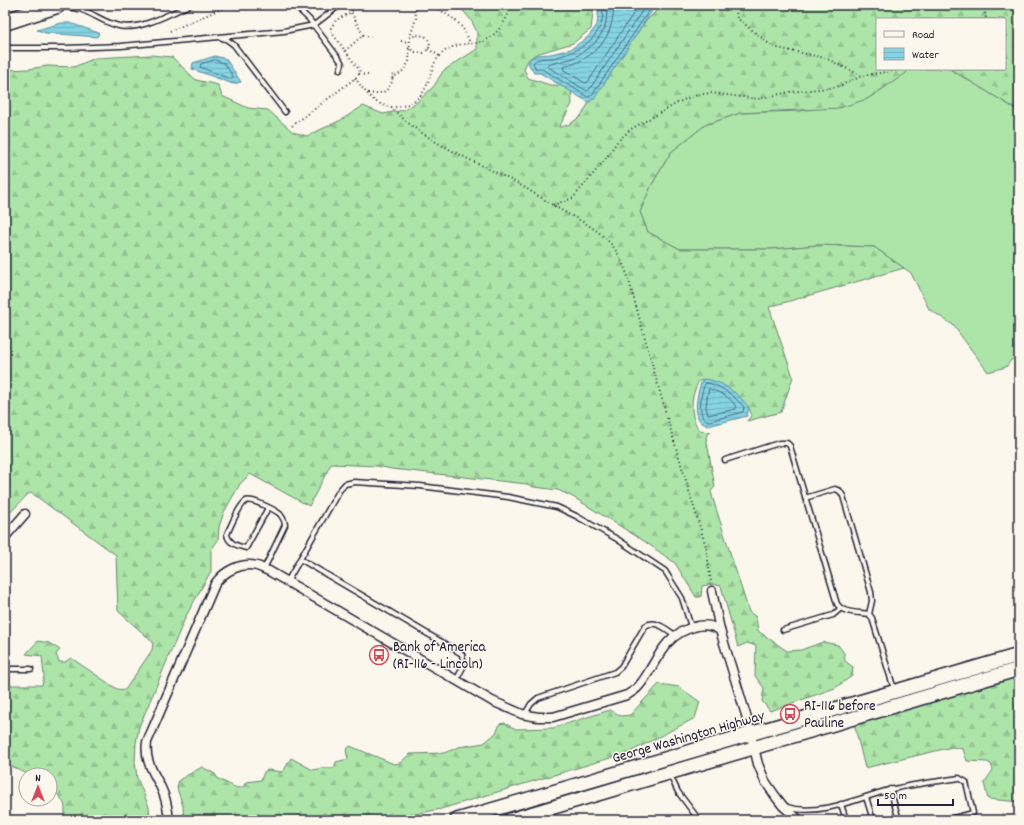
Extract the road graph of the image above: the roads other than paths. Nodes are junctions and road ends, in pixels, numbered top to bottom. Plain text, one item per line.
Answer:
1 (190, 5) edge
2 (294, 5) edge
3 (340, 5) edge
4 (50, 8) edge
5 (5, 22) edge
6 (314, 25) junction
7 (217, 37) junction
8 (5, 48) edge
9 (340, 70) dead end
10 (285, 112) dead end
11 (725, 460) dead end
12 (805, 498) junction
13 (268, 508) junction
14 (25, 514) dead end
15 (5, 537) edge
16 (300, 558) junction
17 (264, 569) junction
18 (287, 582) junction
19 (712, 591) road end
20 (840, 609) junction
21 (869, 614) junction
22 (691, 627) junction
23 (720, 630) junction
24 (783, 630) dead end
25 (675, 635) junction
26 (1019, 654) edge
27 (5, 669) edge
28 (31, 669) dead end
29 (1019, 669) edge
30 (456, 681) junction
31 (895, 691) junction
32 (899, 705) junction
33 (525, 715) junction
34 (750, 734) junction
35 (754, 748) junction
36 (670, 773) junction
37 (890, 789) junction
38 (866, 797) junction
39 (841, 804) junction
40 (783, 806) junction
41 (525, 818) edge
42 (169, 820) edge
43 (457, 820) edge
44 (510, 820) edge
45 (699, 820) edge
46 (799, 820) edge
47 (846, 820) edge
48 (872, 820) edge
49 (899, 820) edge
50 (946, 820) edge

1 - 4 lane
2 - 6 lane
3 - 6 lane
4 - 5 highway
6 - 7 lane
6 - 9 lane
7 - 8 lane
7 - 10 lane
11 - 12 lane
12 - 20 lane
12 - 21 lane
13 - 13 lane
13 - 17 lane
14 - 15 street
16 - 18 lane
16 - 22 lane
16 - 30 lane
17 - 18 street
17 - 42 street
18 - 30 street
19 - 23 street
20 - 21 lane
20 - 24 lane
21 - 31 lane
22 - 23 street
22 - 25 street
23 - 34 street
25 - 33 street
25 - 33 lane
26 - 31 main road, George Washington Highway
27 - 28 lane
29 - 32 main road, George Washington Highway
30 - 33 street
31 - 32 main road
31 - 34 main road, George Washington Highway
32 - 35 main road, George Washington Highway
34 - 35 street
34 - 43 main road, George Washington Highway
35 - 36 main road, George Washington Highway
35 - 40 street
36 - 41 main road, George Washington Highway
36 - 45 lane
37 - 38 lane
37 - 49 lane
37 - 50 lane
38 - 39 lane
38 - 48 lane
39 - 40 lane
39 - 47 lane
40 - 46 street
41 - 44 main road, George Washington Highway

